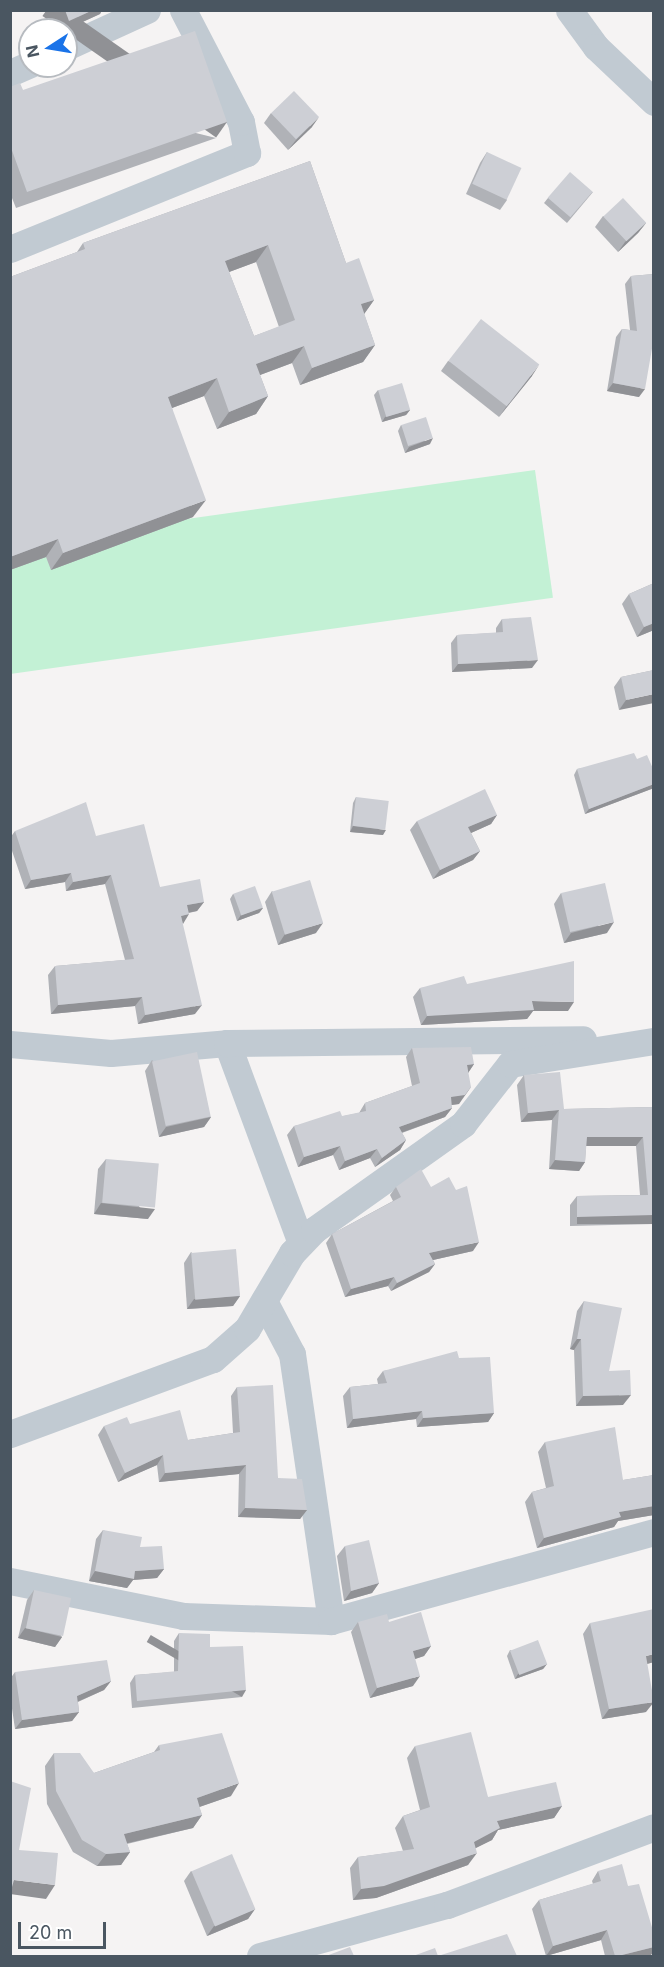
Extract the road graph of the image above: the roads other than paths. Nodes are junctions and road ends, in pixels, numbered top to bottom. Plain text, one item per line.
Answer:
1 (147, 10) edge
2 (183, 10) edge
3 (581, 15) edge
4 (78, 42) edge
5 (654, 102) edge
6 (10, 249) edge
7 (654, 1039) edge
8 (227, 1043) junction
9 (10, 1044) edge
10 (301, 1243) junction
11 (264, 1301) junction
12 (10, 1434) edge
13 (654, 1532) edge
14 (10, 1581) edge
15 (331, 1621) junction
16 (654, 1827) edge
17 (260, 1956) edge

1 - 4 street
2 - 6 street
3 - 5 street
7 - 8 street
7 - 10 street
8 - 9 street
8 - 10 street
10 - 11 street
11 - 12 street
11 - 15 street
13 - 15 street
14 - 15 street
16 - 17 street

